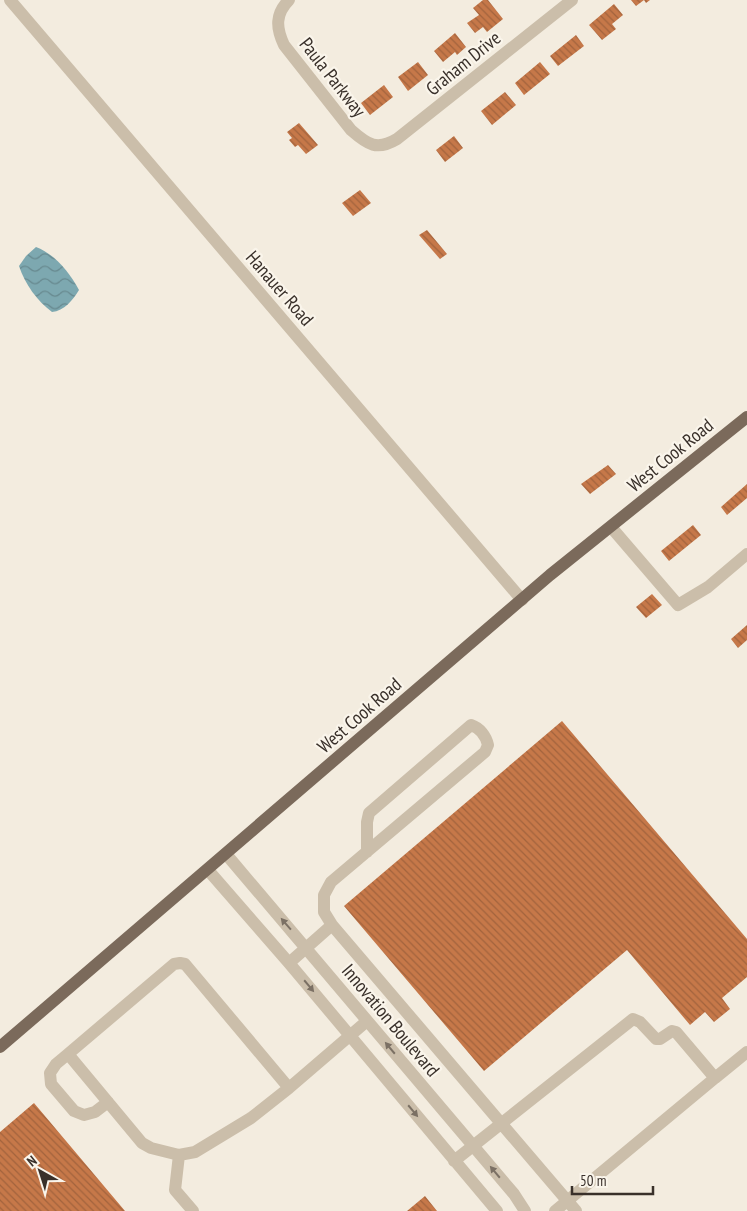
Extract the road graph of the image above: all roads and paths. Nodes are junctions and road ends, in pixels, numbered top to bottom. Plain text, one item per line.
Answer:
1 (10, 0) edge
2 (290, 0) edge
3 (572, 0) edge
4 (374, 146) joint
5 (747, 417) edge
6 (610, 527) junction
7 (747, 554) edge
8 (522, 600) junction
9 (367, 852) junction
10 (226, 854) junction
11 (208, 870) junction
12 (332, 925) junction
13 (306, 948) junction
14 (289, 963) junction
15 (367, 1021) junction
16 (350, 1036) junction
17 (0, 1047) edge
18 (747, 1052) edge
19 (68, 1054) junction
20 (715, 1078) junction
21 (289, 1088) junction
22 (108, 1102) junction
23 (501, 1124) junction
24 (473, 1146) junction
25 (179, 1155) junction
26 (454, 1161) junction
27 (572, 1206) edge
28 (192, 1211) edge
29 (497, 1211) edge
30 (525, 1211) edge
31 (555, 1211) edge

1 - 8 street, Hanauer Road
2 - 4 street, Paula Parkway
3 - 4 street, Graham Drive
5 - 6 main road, West Cook Road
6 - 7 street
6 - 8 main road, West Cook Road
8 - 10 main road, West Cook Road
9 - 9 street
9 - 12 street
10 - 11 main road, West Cook Road
13 -> 10 street, Innovation Boulevard
11 - 14 street
11 - 17 main road, West Cook Road
12 - 13 street
12 - 23 street
13 - 14 street
13 - 15 street, Innovation Boulevard
14 -> 16 street
15 - 16 street
24 -> 15 street, Innovation Boulevard
16 - 21 street
16 -> 26 street
18 - 20 street
19 - 21 street
19 - 22 street
19 - 22 street
20 - 23 street
20 - 27 street
21 - 25 street
22 - 25 street
23 - 24 street
23 - 27 street
24 - 26 street
30 -> 24 street, Innovation Boulevard
25 - 28 street
26 - 29 street
27 - 31 street

